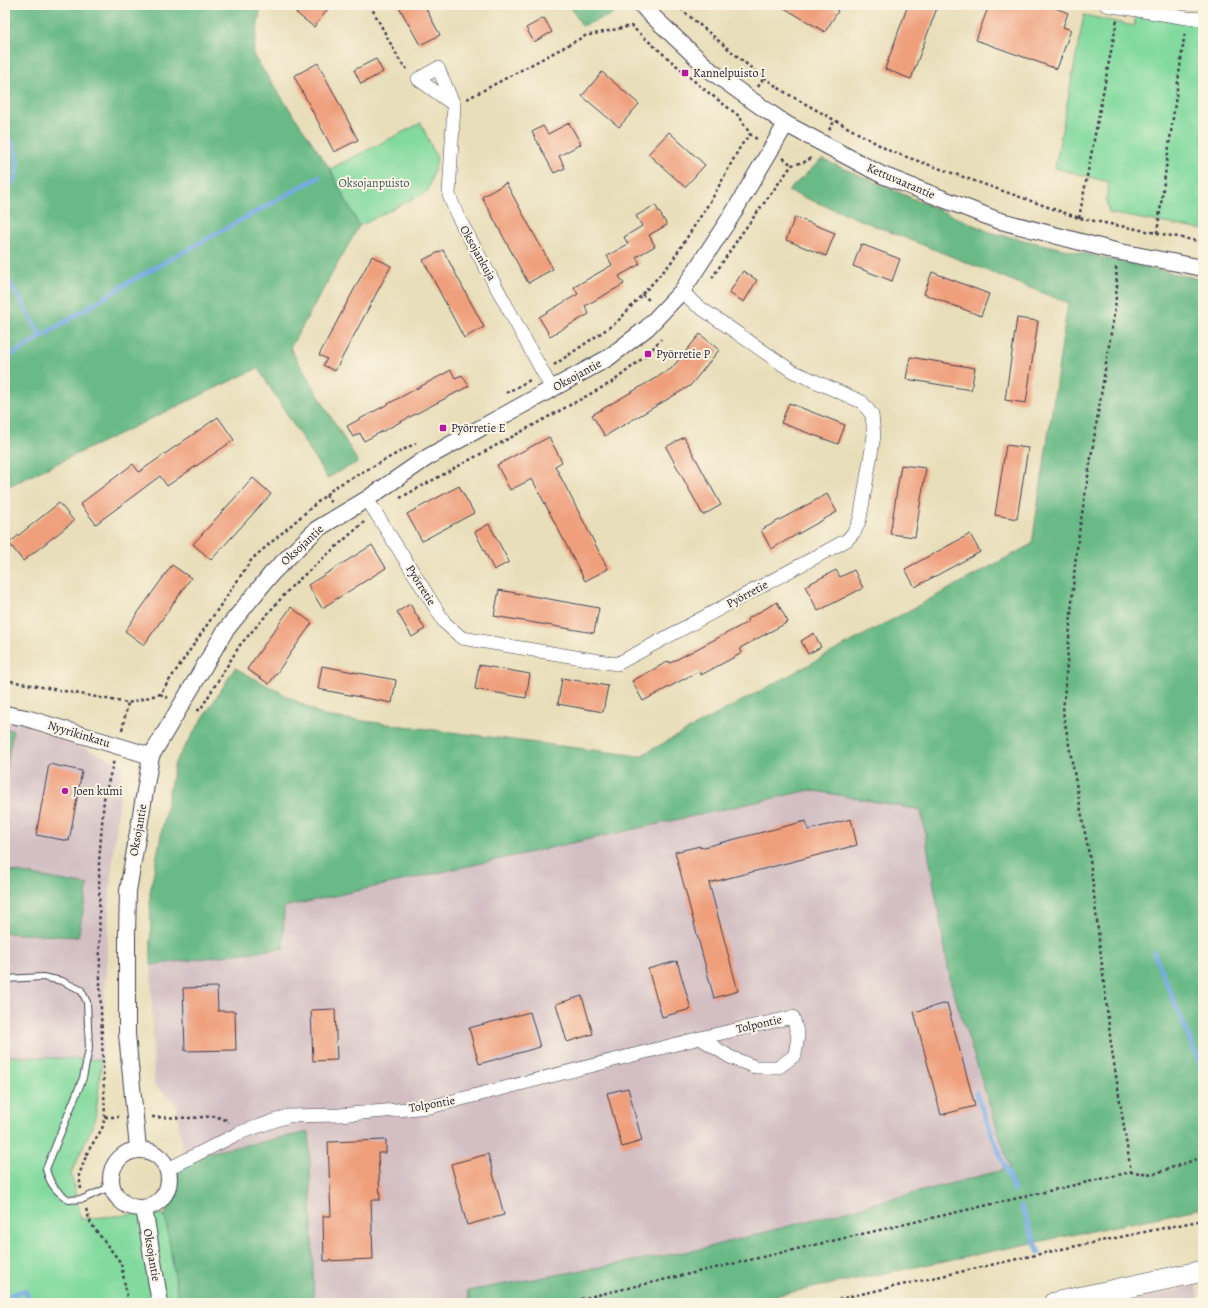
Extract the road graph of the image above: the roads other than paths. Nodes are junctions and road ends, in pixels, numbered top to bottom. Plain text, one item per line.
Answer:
1 (642, 5) edge
2 (1106, 5) edge
3 (1203, 19) edge
4 (454, 105) junction
5 (786, 124) junction
6 (1203, 268) edge
7 (682, 291) junction
8 (552, 389) junction
9 (367, 499) junction
10 (5, 714) edge
11 (151, 756) junction
12 (5, 979) edge
13 (700, 1038) junction
14 (138, 1149) junction
15 (168, 1169) junction
16 (112, 1186) junction
17 (144, 1208) junction
18 (1203, 1271) edge
19 (160, 1303) edge
20 (1054, 1303) edge

1 - 5 street, Kettuvaarantie
2 - 3 street
4 - 4 street, Oksojankuja
4 - 8 street, Oksojankuja
5 - 6 street, Kettuvaarantie
5 - 7 street, Oksojantie
7 - 8 street, Oksojantie
7 - 9 street, Pyörretie
8 - 9 street, Oksojantie
9 - 11 street, Oksojantie
10 - 11 street, Nyyrikinkatu
11 - 14 street, Oksojantie
12 - 16 lane
13 - 13 street, Tolpontie
13 - 15 street, Tolpontie
14 - 15 street
14 - 16 street
15 - 17 street
16 - 17 street
17 - 19 street, Oksojantie
18 - 20 main road

